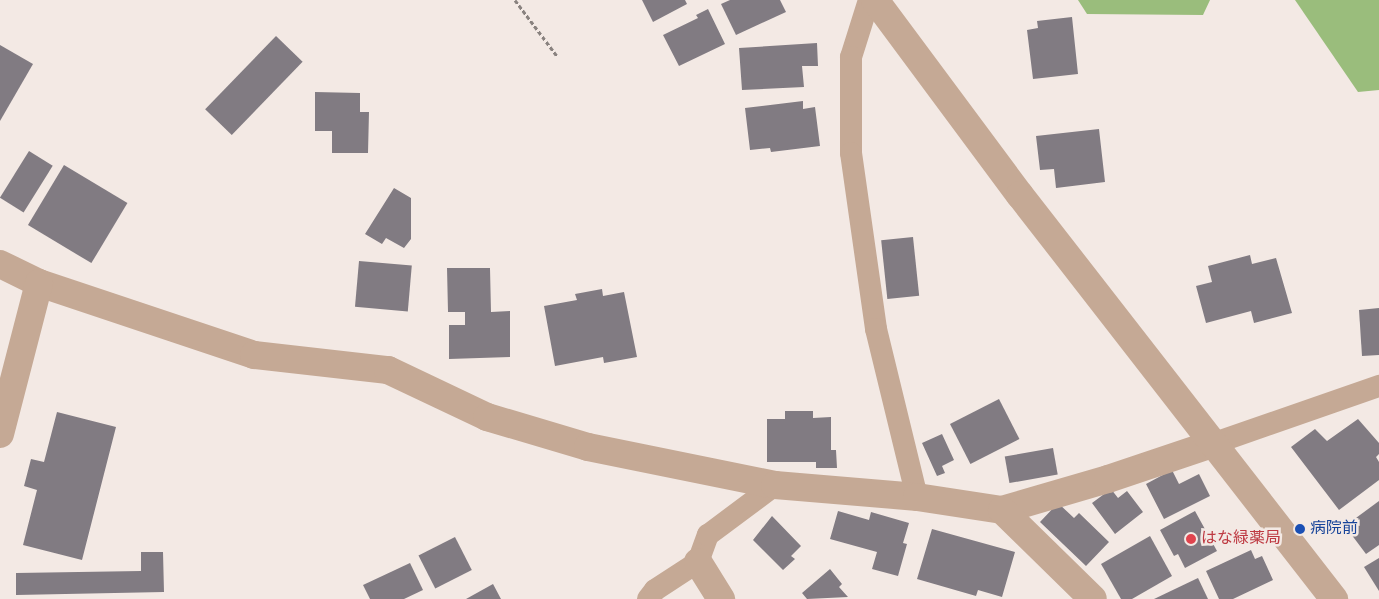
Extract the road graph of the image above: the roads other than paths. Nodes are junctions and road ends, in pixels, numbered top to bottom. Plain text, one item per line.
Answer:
1 (869, 0) edge
2 (875, 0) edge
3 (0, 264) edge
4 (39, 283) junction
5 (1379, 386) edge
6 (0, 434) edge
7 (1215, 443) junction
8 (775, 485) junction
9 (917, 497) junction
10 (1002, 510) junction
11 (698, 562) junction
12 (648, 599) edge
13 (721, 599) edge
14 (1094, 599) edge
15 (1334, 599) edge

1 - 9 lane
2 - 7 street
3 - 4 street
4 - 6 street
4 - 8 street
5 - 7 lane
7 - 10 street
7 - 15 street
8 - 9 street
8 - 11 lane
9 - 10 street
10 - 14 street
11 - 12 lane
11 - 13 street

